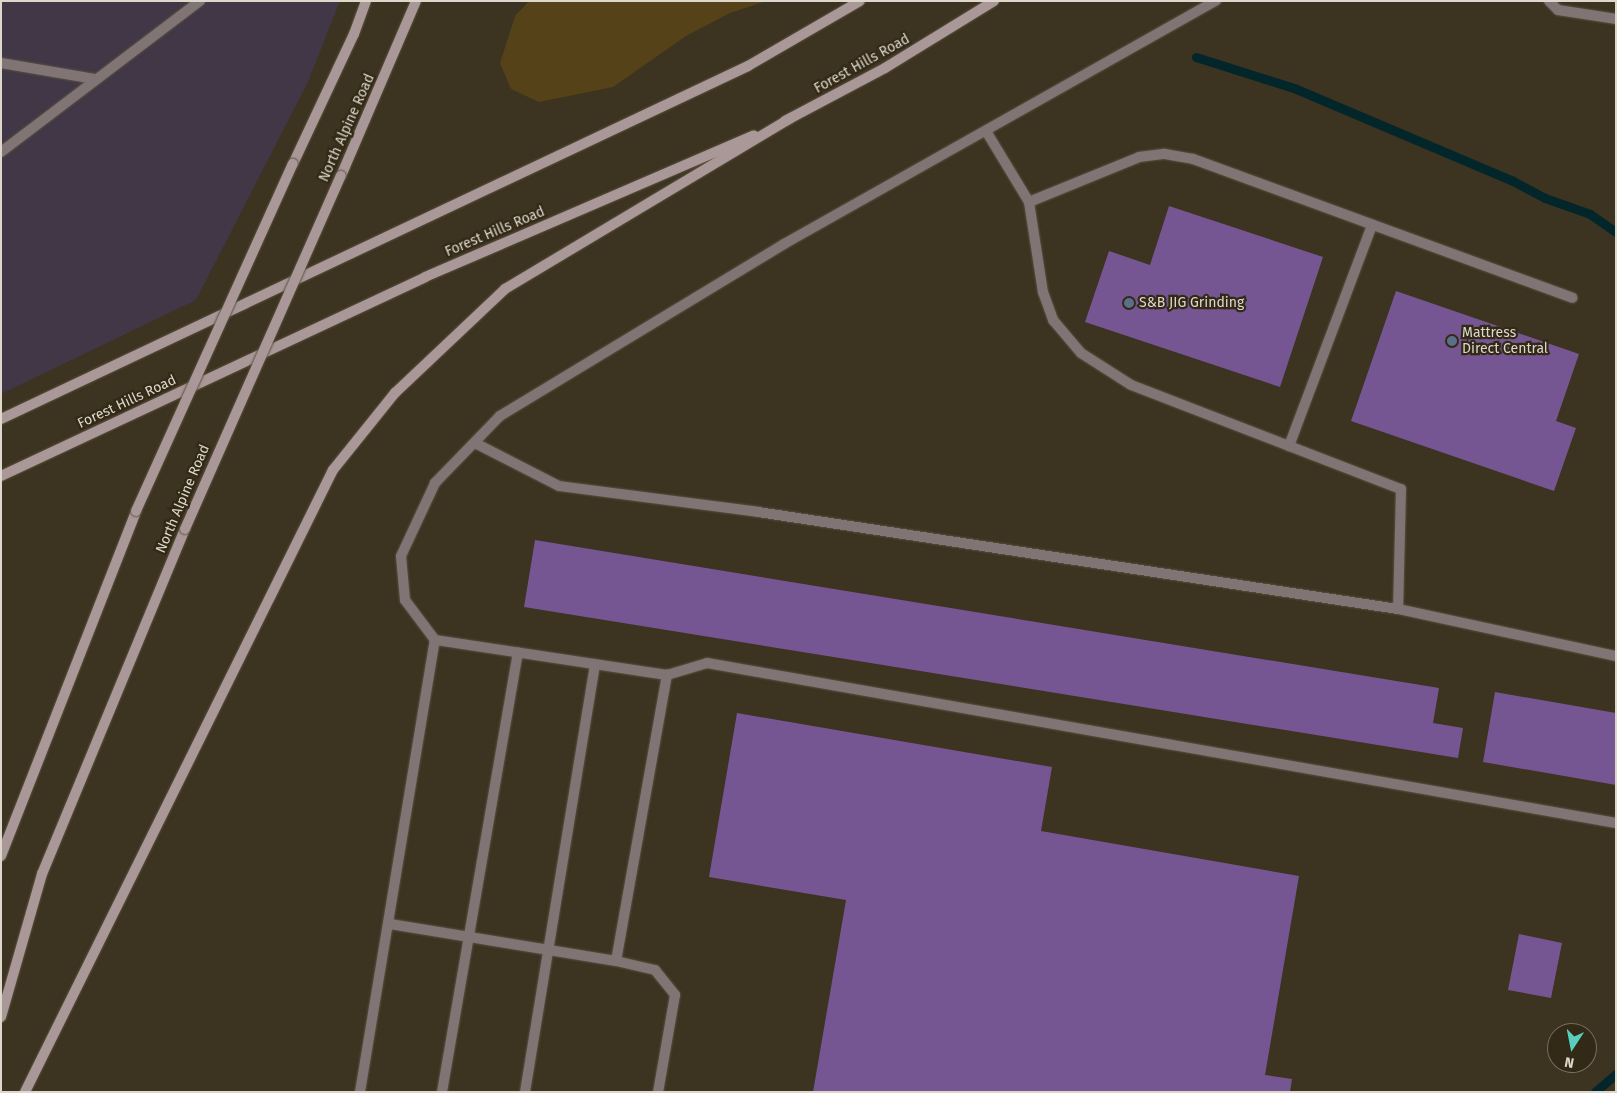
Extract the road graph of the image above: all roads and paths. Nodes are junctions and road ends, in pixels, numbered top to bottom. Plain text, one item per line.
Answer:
1 (200, 1) edge
2 (366, 1) edge
3 (416, 1) edge
4 (860, 1) edge
5 (994, 1) edge
6 (1216, 1) edge
7 (1549, 1) edge
8 (1616, 19) edge
9 (1, 63) edge
10 (95, 79) junction
11 (791, 118) junction
12 (986, 132) junction
13 (1, 152) edge
14 (1029, 202) junction
15 (1372, 225) junction
16 (1572, 298) dead end
17 (1, 420) edge
18 (475, 443) junction
19 (1289, 446) junction
20 (1, 476) edge
21 (1398, 609) junction
22 (435, 640) junction
23 (518, 653) junction
24 (1616, 656) edge
25 (595, 665) junction
26 (667, 675) junction
27 (1616, 823) edge
28 (1, 856) edge
29 (390, 924) junction
30 (469, 936) junction
31 (549, 949) junction
32 (616, 961) junction
33 (1, 1017) edge
34 (25, 1092) edge
35 (360, 1092) edge
36 (442, 1092) edge
37 (525, 1092) edge
38 (658, 1092) edge

1 - 10 lane
2 - 28 main road, bridge
3 - 33 main road, North Alpine Road, bridge
4 - 17 main road
5 - 11 main road, Forest Hills Road
6 - 12 lane
7 - 8 lane
9 - 10 lane
10 - 13 lane
11 - 20 main road, Forest Hills Road
11 - 34 main road
12 - 14 lane
12 - 18 lane
14 - 15 lane
14 - 19 lane
15 - 16 lane
15 - 19 lane
18 - 21 lane
18 - 22 lane
19 - 21 lane
21 - 24 lane
22 - 23 lane
22 - 29 lane
23 - 25 lane
23 - 30 lane
25 - 26 lane
25 - 31 lane
26 - 27 lane
26 - 32 lane
29 - 30 lane
29 - 35 lane
30 - 31 lane
30 - 36 lane
31 - 32 lane
31 - 37 lane
32 - 38 lane

